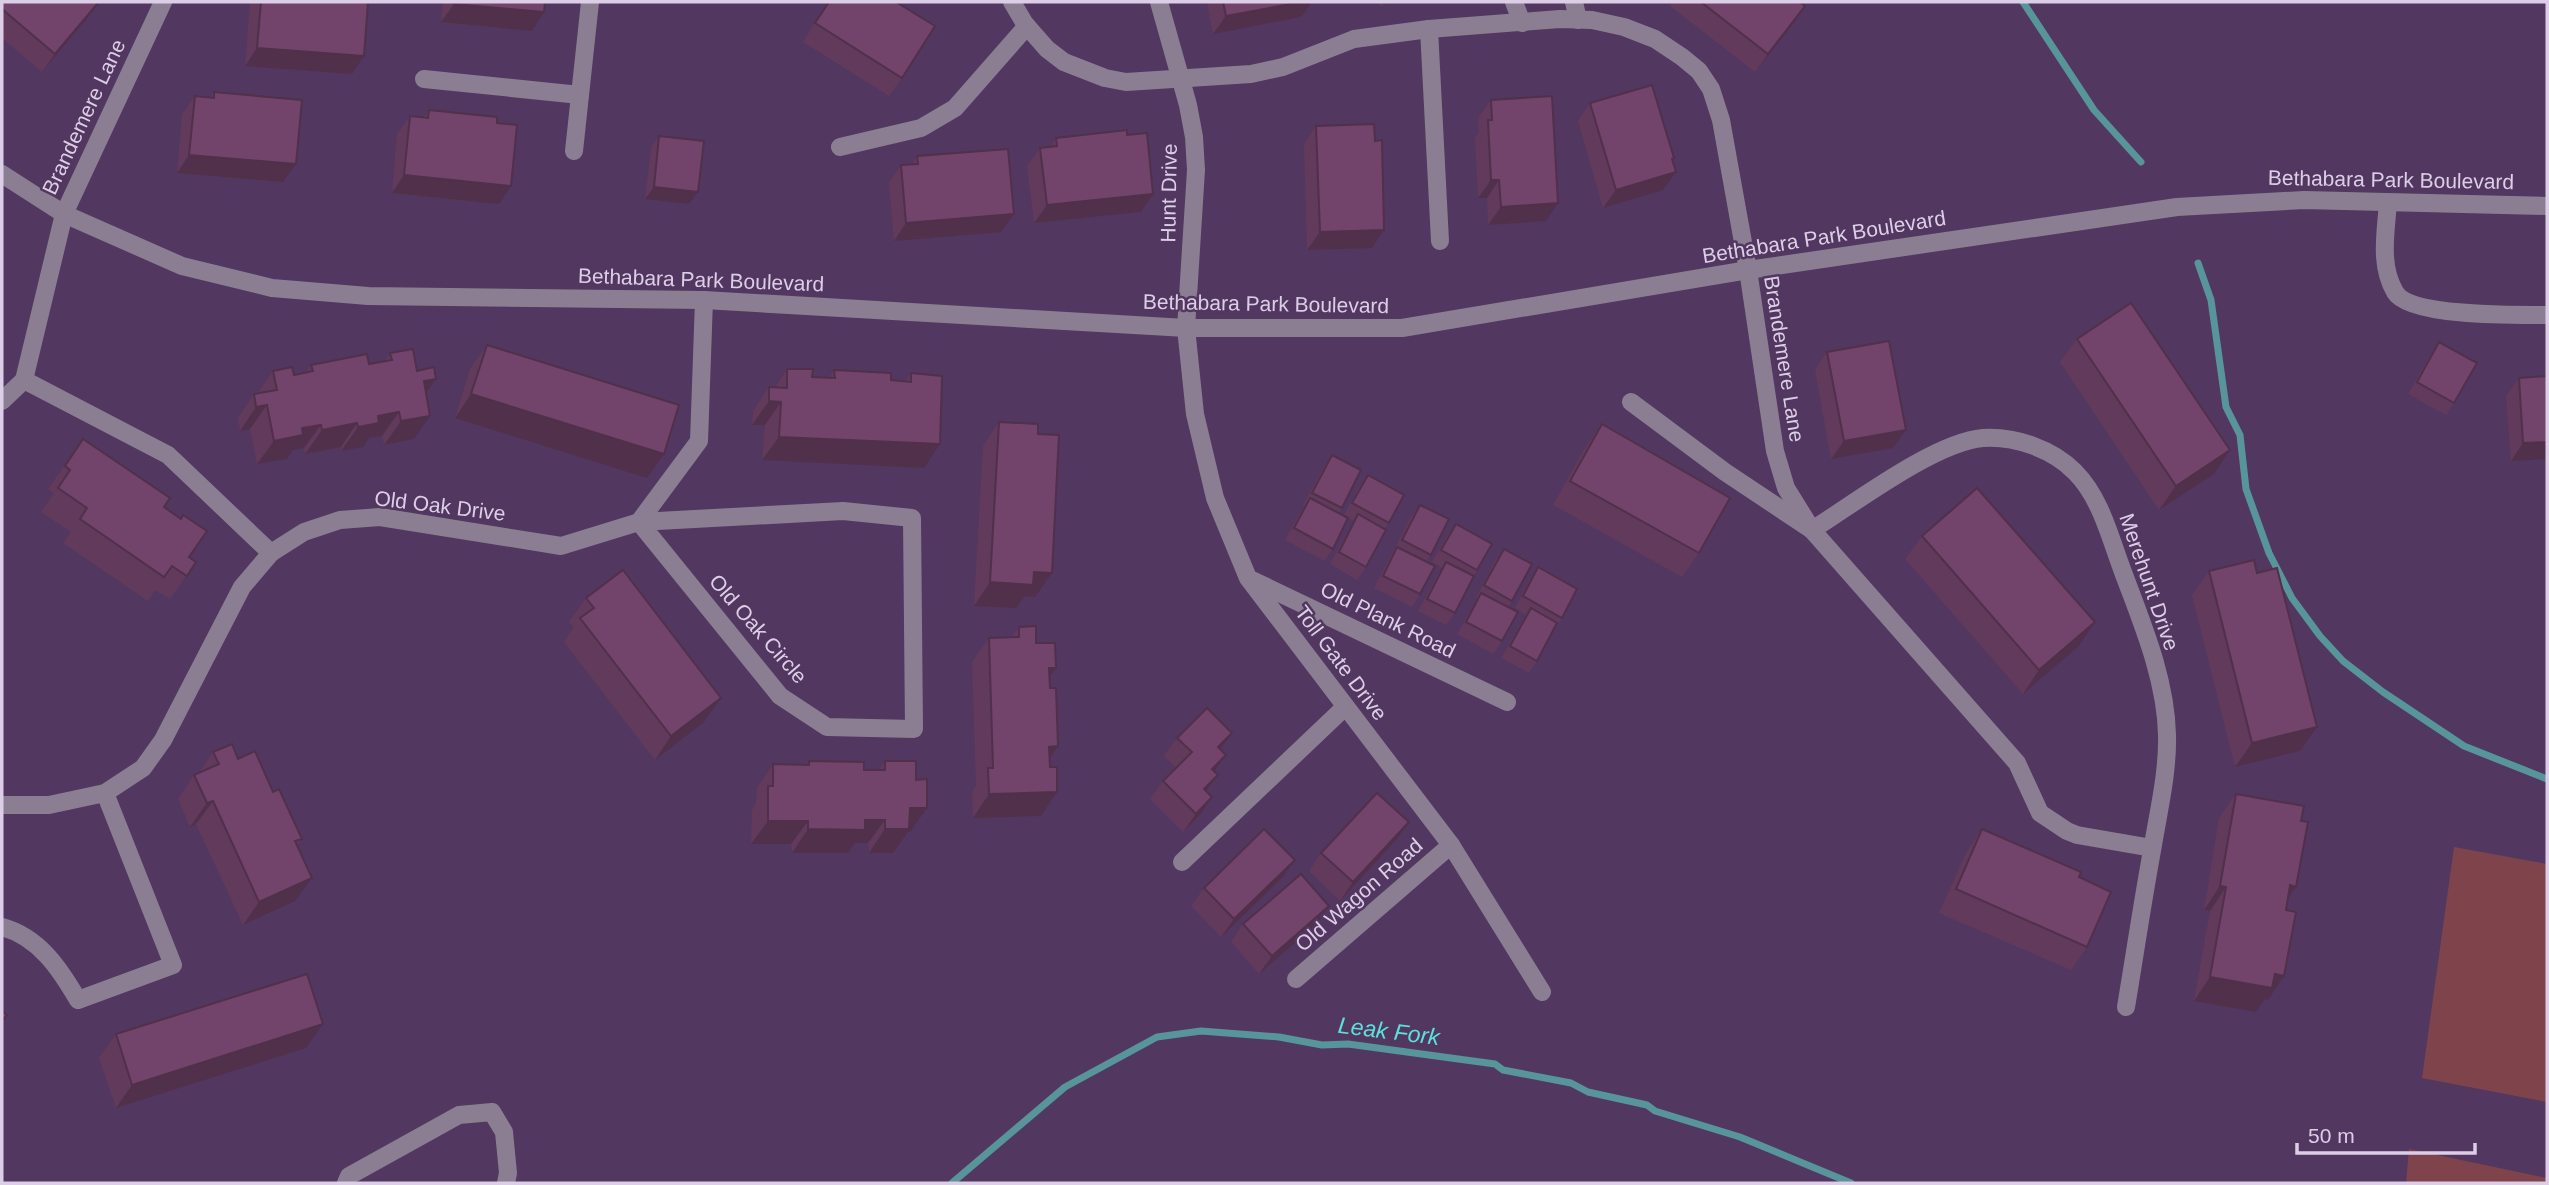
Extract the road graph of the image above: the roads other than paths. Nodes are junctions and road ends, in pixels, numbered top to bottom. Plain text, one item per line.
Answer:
1 (163, 2) edge
2 (590, 2) edge
3 (1012, 2) edge
4 (1159, 2) edge
5 (1514, 2) edge
6 (1576, 11) edge
7 (1522, 23) junction
8 (1027, 26) junction
9 (1429, 30) junction
10 (424, 79) dead end
11 (1180, 79) junction
12 (580, 95) junction
13 (840, 148) dead end
14 (574, 151) dead end
15 (2, 174) edge
16 (2388, 202) junction
17 (2547, 206) edge
18 (64, 214) junction
19 (1440, 241) dead end
20 (1748, 271) junction
21 (704, 300) junction
22 (2547, 314) edge
23 (1186, 327) junction
24 (24, 380) junction
25 (2, 401) edge
26 (1631, 402) dead end
27 (639, 523) junction
28 (1812, 530) junction
29 (271, 553) junction
30 (1248, 578) junction
31 (1507, 702) dead end
32 (1345, 707) junction
33 (105, 793) junction
34 (2, 805) edge
35 (1451, 845) junction
36 (2152, 848) junction
37 (1182, 862) dead end
38 (2, 927) edge
39 (1296, 979) dead end
40 (1542, 992) dead end
41 (2126, 1007) dead end
42 (346, 1183) edge
43 (506, 1183) edge

1 - 18 street, Brandemere Lane
2 - 12 street
3 - 8 street, Brandemere Lane
4 - 11 street, Hunt Drive
5 - 7 street
6 - 7 street, Brandemere Lane
6 - 20 street, Brandemere Lane
7 - 9 street, Brandemere Lane
8 - 11 street, Brandemere Lane
8 - 13 street
9 - 11 street, Brandemere Lane
9 - 19 street
10 - 12 street
11 - 23 street, Hunt Drive
12 - 14 street
15 - 18 street, Bethabara Park Boulevard
16 - 17 street, Bethabara Park Boulevard
16 - 20 street, Bethabara Park Boulevard
16 - 22 street
18 - 21 street, Bethabara Park Boulevard
18 - 24 street, Brandemere Lane
20 - 23 street, Bethabara Park Boulevard
20 - 28 street, Brandemere Lane
21 - 23 street, Bethabara Park Boulevard
21 - 27 street
23 - 30 street, Toll Gate Drive
24 - 25 street
24 - 29 street
26 - 28 street
27 - 27 street, Old Oak Circle
27 - 29 street, Old Oak Drive
28 - 36 street, Brandemere Lane
28 - 36 street, Merehunt Drive
29 - 33 street, Old Oak Drive
30 - 31 street, Old Plank Road
30 - 32 street, Toll Gate Drive
32 - 35 street, Toll Gate Drive
32 - 37 street
33 - 34 street, Old Oak Drive
33 - 38 street
35 - 39 street, Old Wagon Road
35 - 40 street, Toll Gate Drive
36 - 41 street, Merehunt Drive
42 - 43 street

